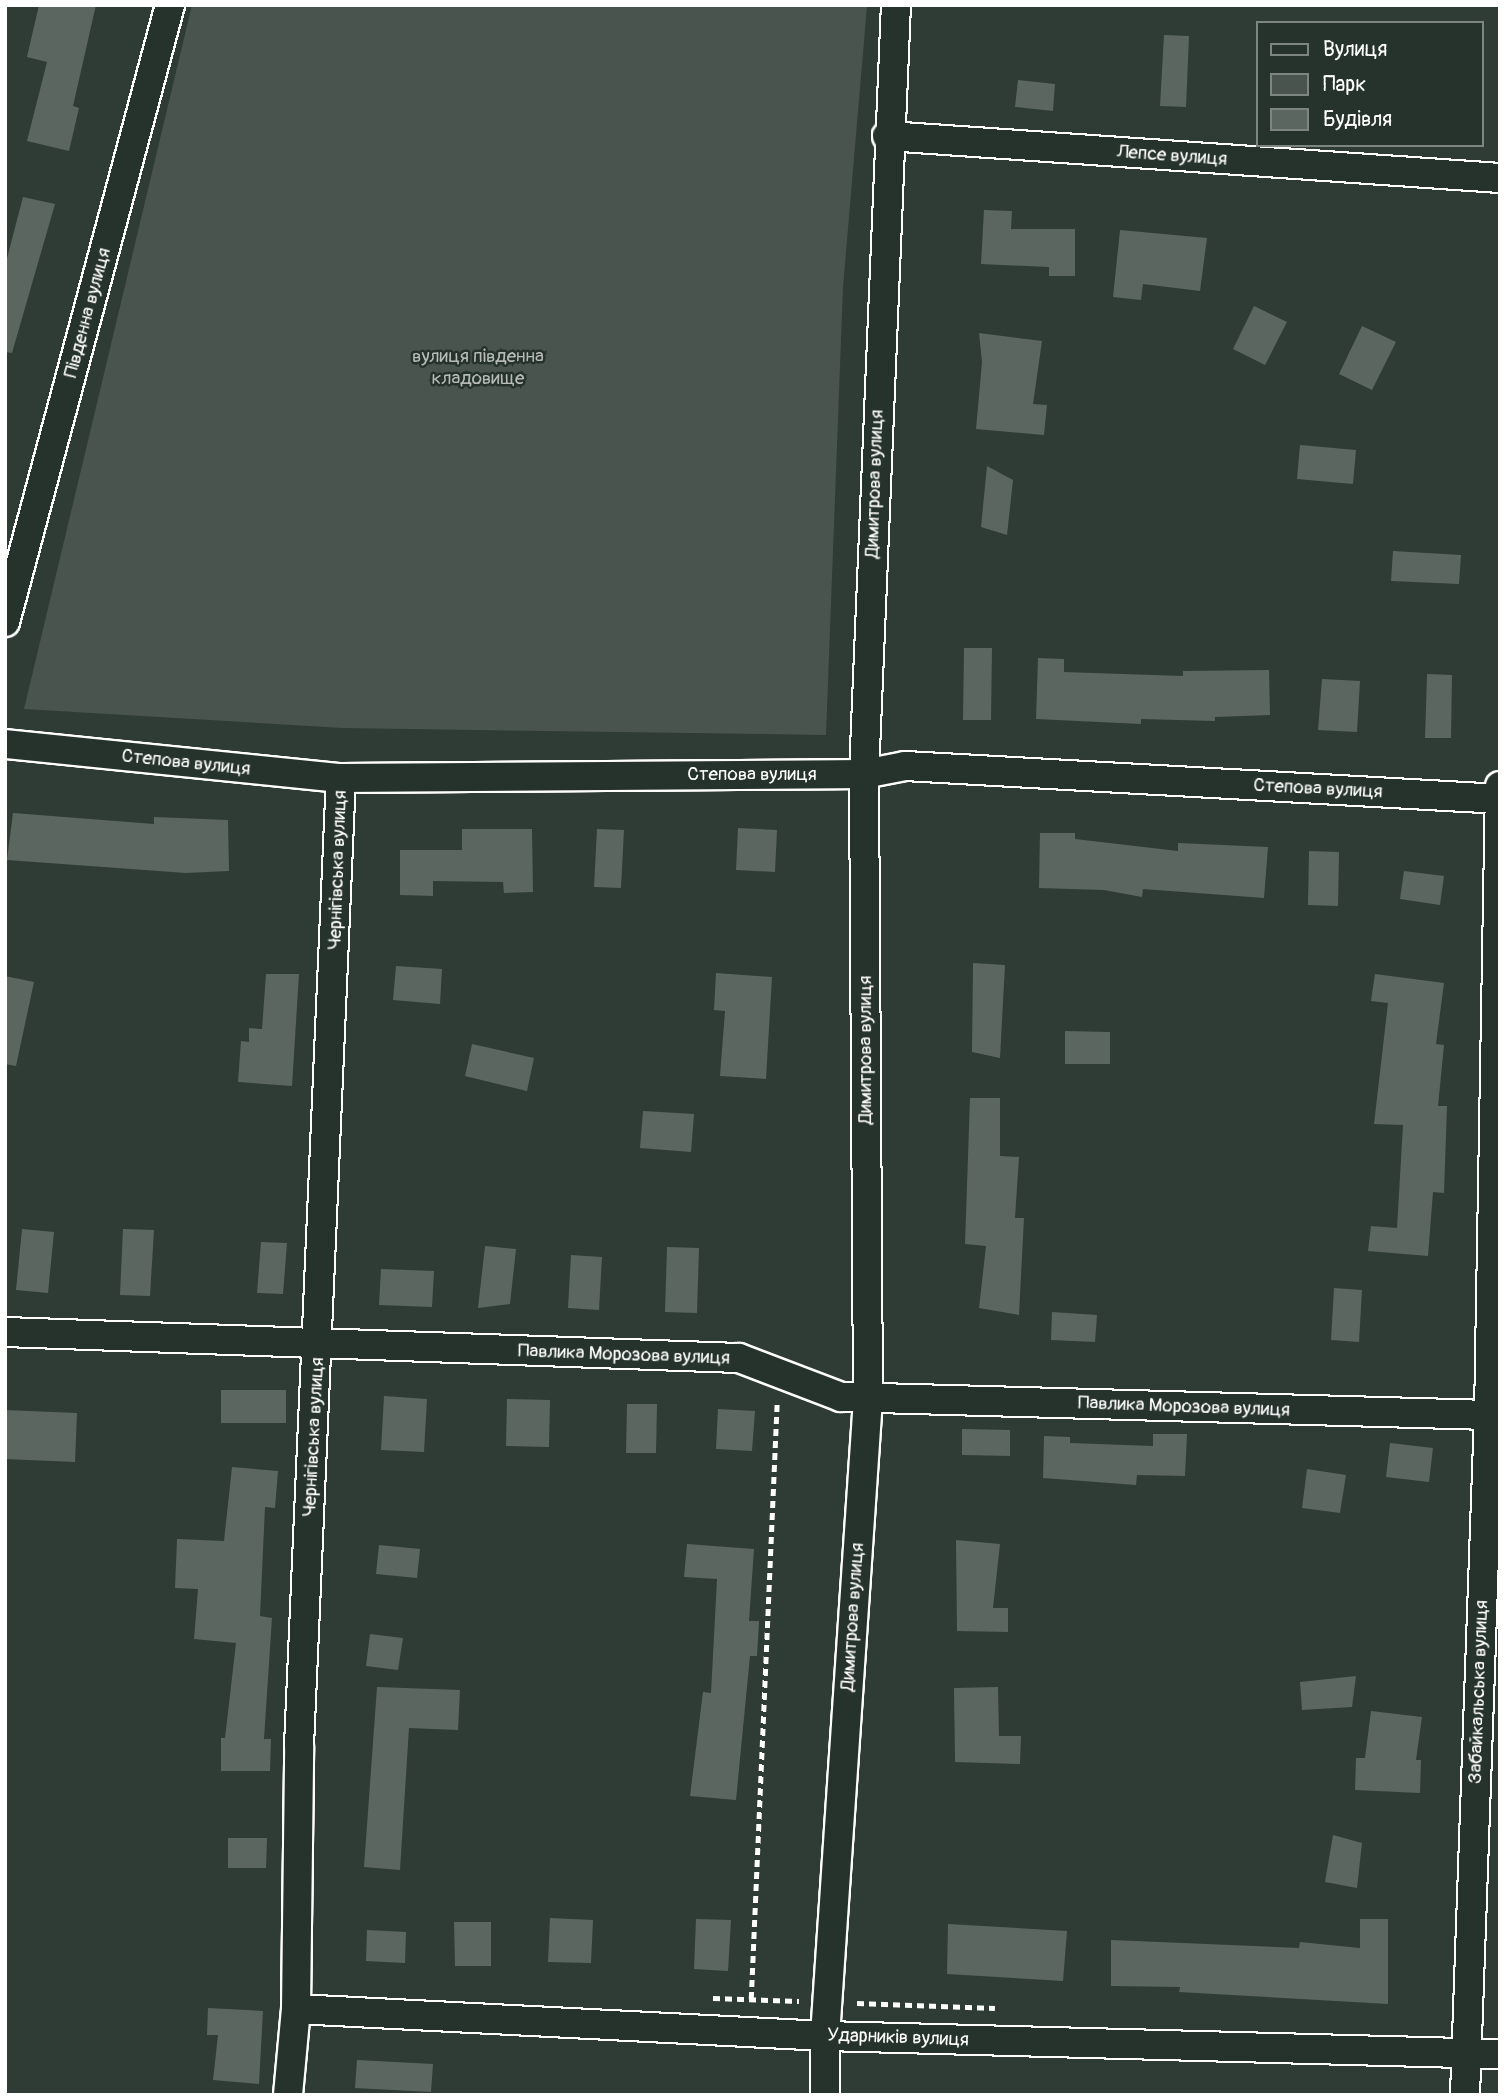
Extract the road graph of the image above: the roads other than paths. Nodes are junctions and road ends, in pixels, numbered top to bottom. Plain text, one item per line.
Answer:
1 (170, 5) edge
2 (896, 5) edge
3 (887, 136) junction
4 (1500, 178) edge
5 (5, 622) edge
6 (5, 744) edge
7 (864, 774) junction
8 (341, 778) junction
9 (1500, 786) edge
10 (1500, 799) edge
11 (5, 1332) edge
12 (318, 1344) junction
13 (868, 1398) junction
14 (1489, 1415) junction
15 (296, 2009) junction
16 (825, 2036) junction
17 (1467, 2053) junction
18 (1500, 2054) edge
19 (288, 2095) edge
20 (825, 2095) edge
21 (1465, 2095) edge

1 - 5 street, Південна вулиця
2 - 3 street, Димитрова вулиця
3 - 4 street, Лепсе вулиця
3 - 7 street, Димитрова вулиця
6 - 8 street, Степова вулиця
7 - 8 street, Степова вулиця
7 - 10 street, Степова вулиця
7 - 13 street, Димитрова вулиця
8 - 12 street, Чернігівська вулиця
9 - 10 street, Забайкальська вулиця
10 - 14 street, Забайкальська вулиця
11 - 12 street, Павлика Морозова вулиця
12 - 13 street, Павлика Морозова вулиця
12 - 15 street, Чернігівська вулиця
13 - 14 street, Павлика Морозова вулиця
13 - 16 street, Димитрова вулиця
14 - 17 street, Забайкальська вулиця
15 - 16 street, Ударників вулиця
15 - 19 street, Чернігівська вулиця
16 - 17 street, Ударників вулиця
16 - 20 street, Димитрова вулиця
17 - 18 street, Ударників вулиця
17 - 21 street, Забайкальська вулиця

